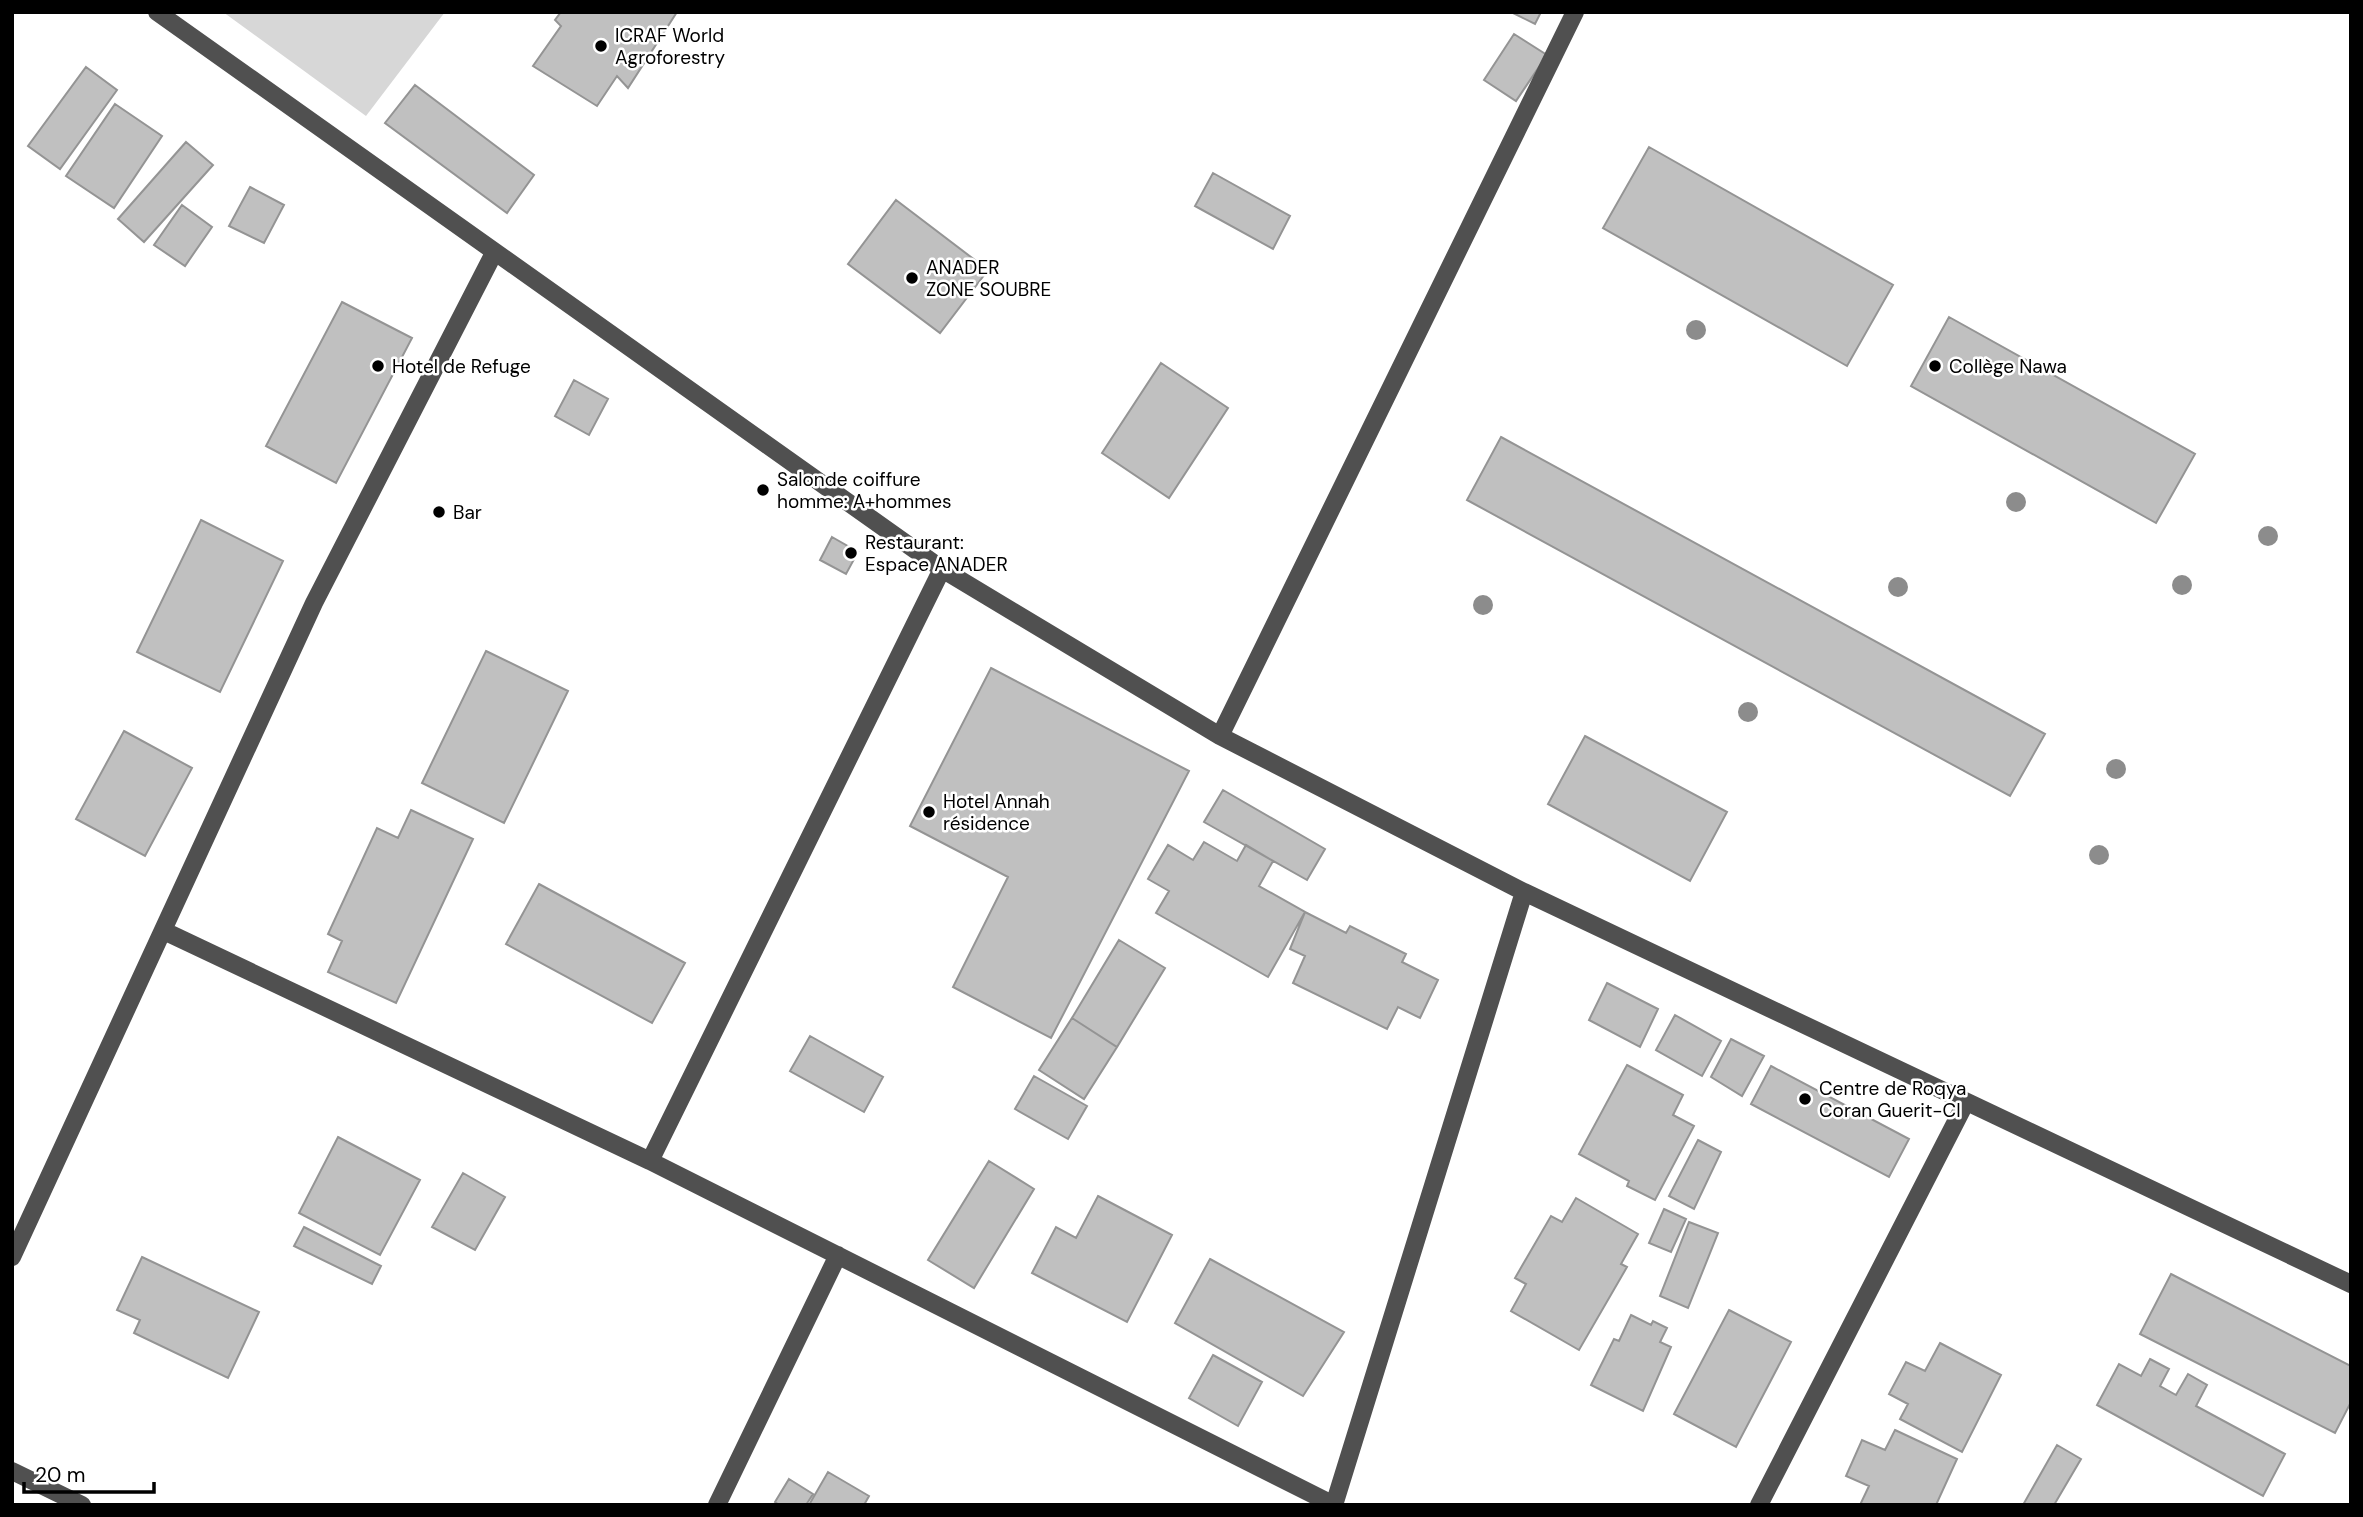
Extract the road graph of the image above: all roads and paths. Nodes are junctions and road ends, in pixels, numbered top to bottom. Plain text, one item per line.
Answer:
1 (157, 12) edge
2 (1575, 12) edge
3 (494, 253) junction
4 (942, 569) junction
5 (1220, 736) junction
6 (1524, 891) junction
7 (164, 931) junction
8 (1966, 1102) junction
9 (650, 1161) junction
10 (838, 1255) junction
11 (12, 1257) edge
12 (2351, 1284) edge
13 (12, 1471) edge
14 (82, 1505) edge
15 (717, 1505) edge
16 (1334, 1505) edge
17 (1759, 1505) edge

1 - 3 street
2 - 5 street
3 - 4 street
3 - 7 street
4 - 5 street
4 - 9 street
5 - 6 street
6 - 8 street
6 - 16 street
7 - 9 street
7 - 11 street
8 - 12 street
8 - 17 street
9 - 10 street
10 - 15 street
10 - 16 street
13 - 14 street

